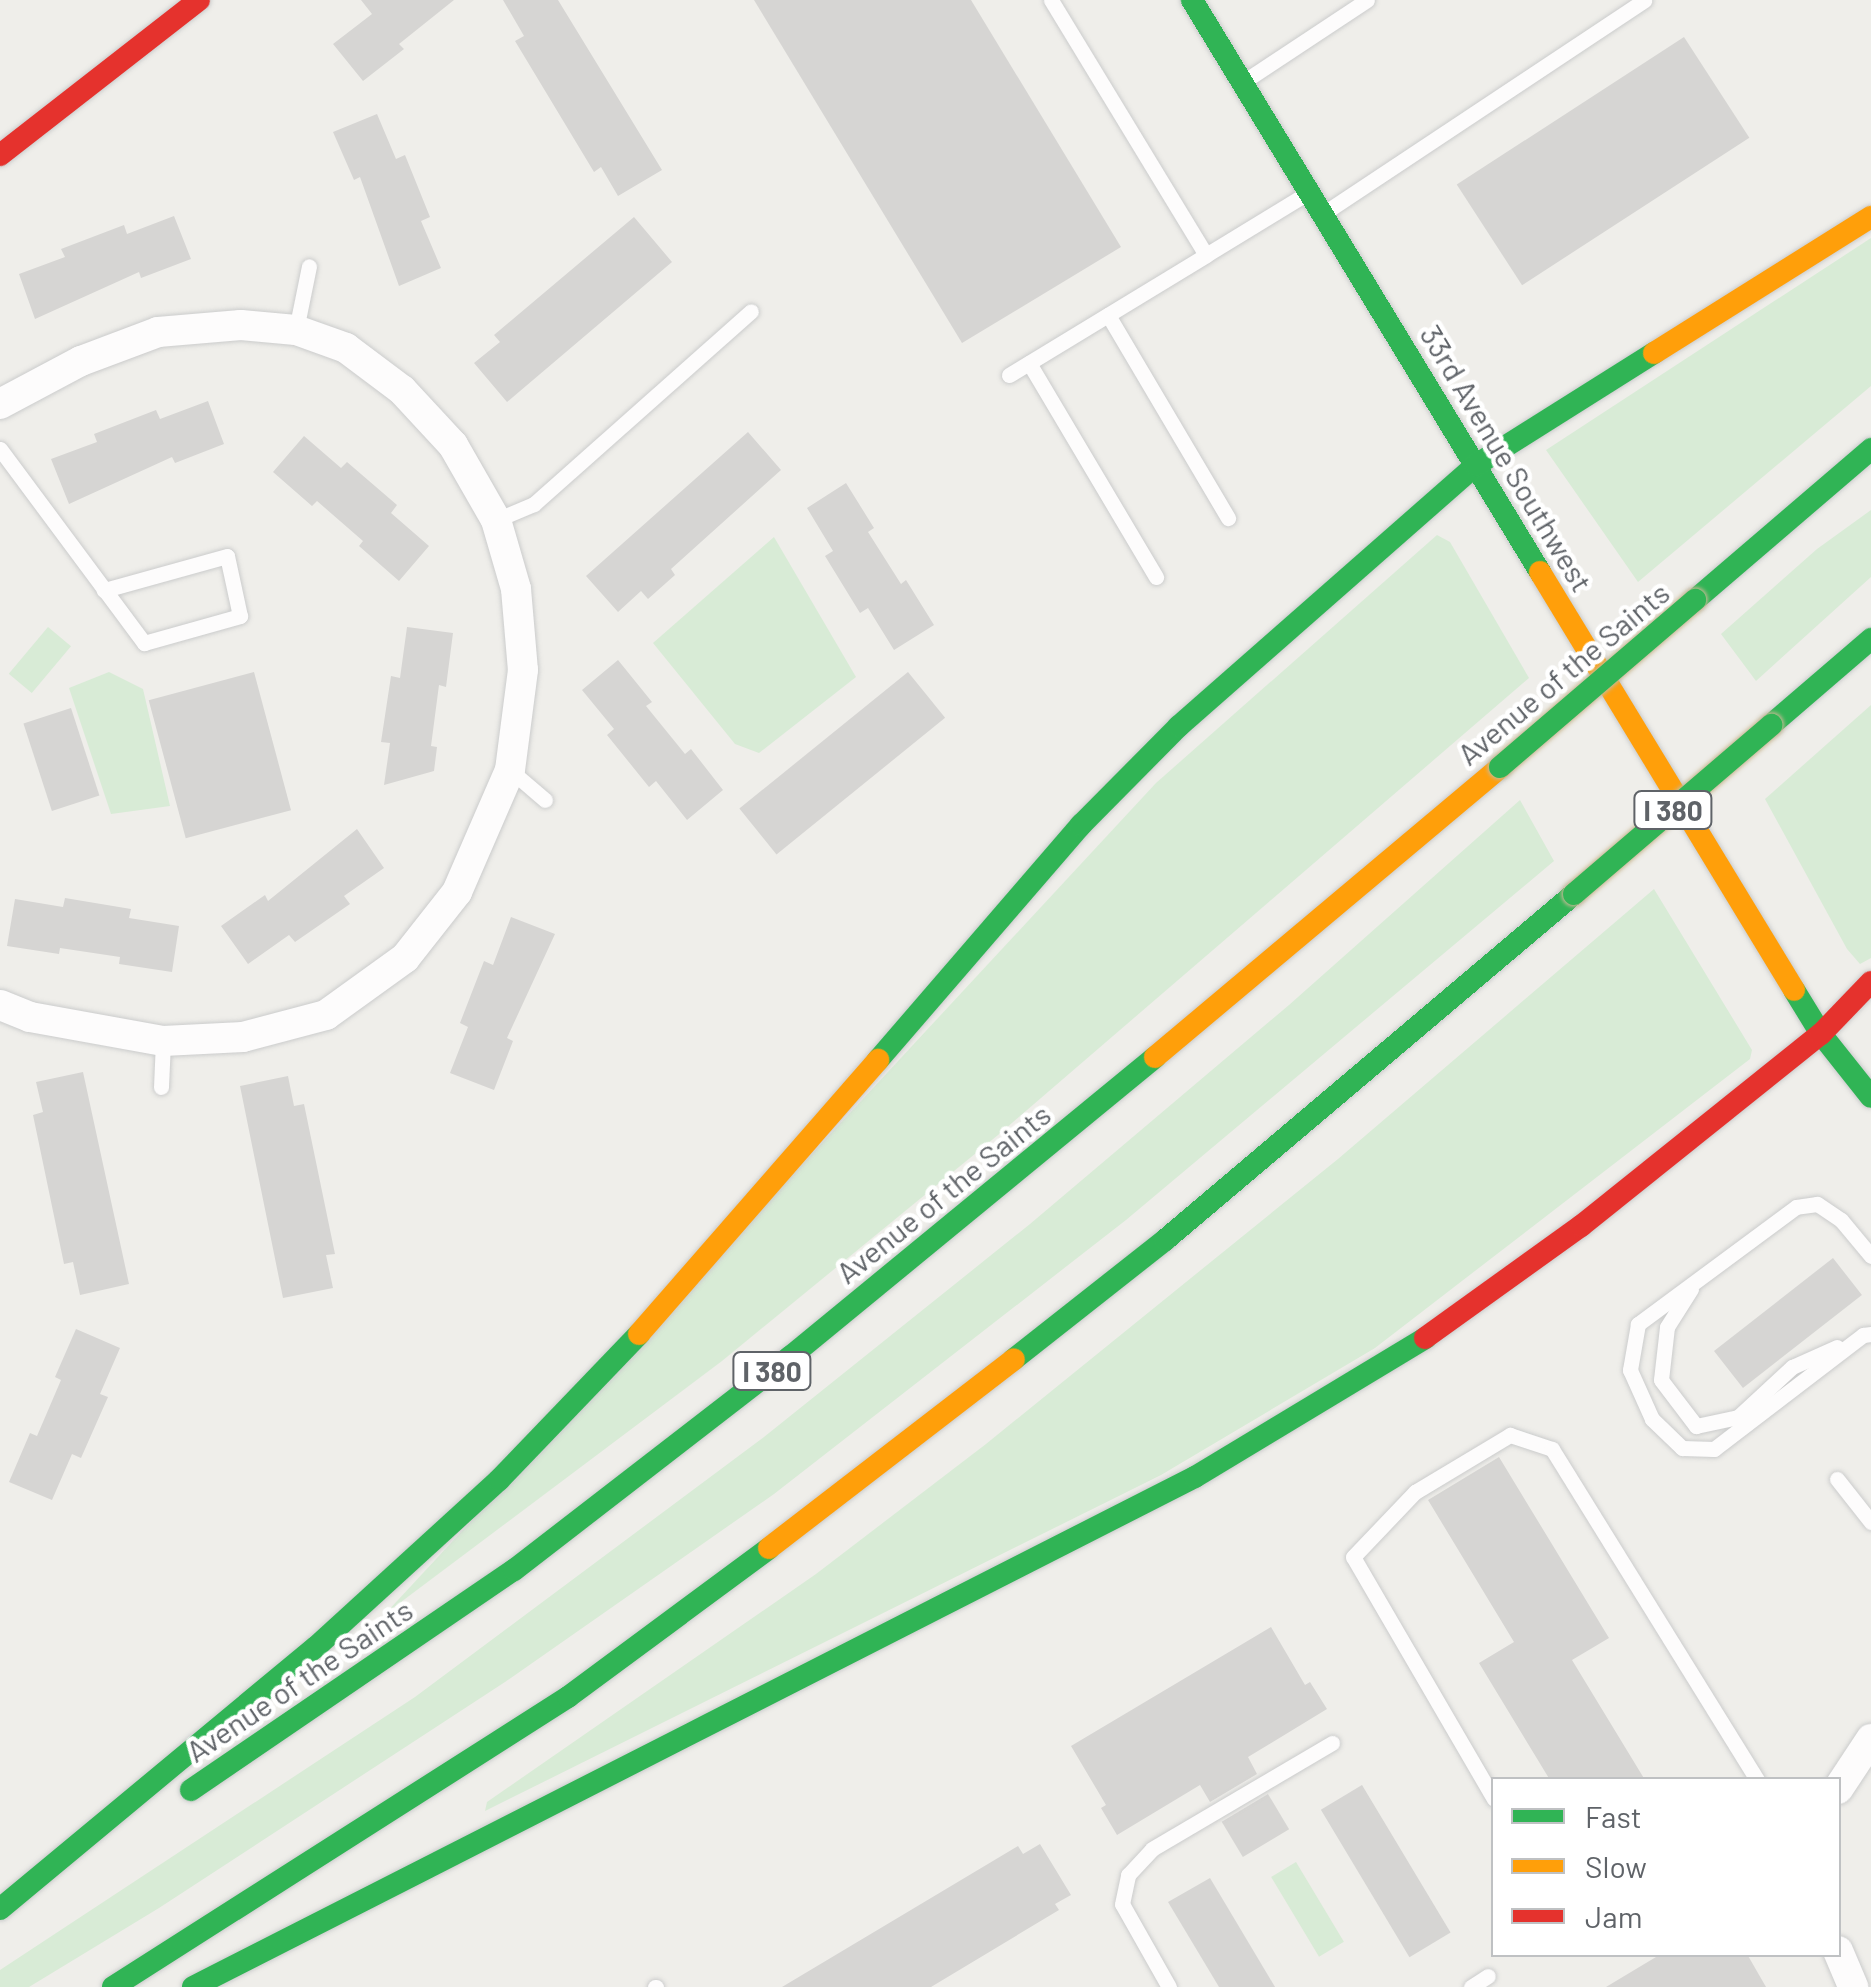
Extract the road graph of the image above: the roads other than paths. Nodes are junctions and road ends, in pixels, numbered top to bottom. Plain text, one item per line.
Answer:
1 (199, 0) edge
2 (1051, 0) edge
3 (1192, 0) edge
4 (1368, 0) edge
5 (1644, 0) edge
6 (1242, 82) junction
7 (0, 156) edge
8 (1310, 192) junction
9 (1323, 214) junction
10 (1871, 217) edge
11 (1206, 255) junction
12 (309, 266) dead end
13 (751, 311) dead end
14 (1108, 315) junction
15 (296, 330) junction
16 (1029, 363) junction
17 (1009, 375) dead end
18 (4, 394) edge
19 (0, 448) edge
20 (1871, 448) edge
21 (1476, 464) junction
22 (1228, 518) dead end
23 (496, 520) junction
24 (1156, 578) dead end
25 (104, 590) junction
26 (1871, 639) edge
27 (510, 770) junction
28 (545, 800) dead end
29 (1871, 982) edge
30 (0, 1005) edge
31 (1820, 1034) junction
32 (163, 1041) junction
33 (161, 1087) dead end
34 (1871, 1097) edge
35 (1871, 1256) edge
36 (1696, 1281) junction
37 (1867, 1335) edge
38 (1836, 1479) dead end
39 (1871, 1522) edge
40 (1871, 1739) edge
41 (1332, 1743) dead end
42 (1755, 1777) edge
43 (1841, 1784) edge
44 (1491, 1794) edge
45 (0, 1912) edge
46 (1840, 1957) edge
47 (1488, 1976) dead end
48 (113, 1987) edge
49 (194, 1987) edge
50 (1169, 1987) edge
51 (1471, 1987) edge
52 (1853, 1987) edge

1 - 7 main road
2 - 11 lane
3 - 6 main road, 33rd Avenue Southwest
4 - 6 lane
5 - 9 lane
6 - 8 main road, 33rd Avenue Southwest
8 - 9 main road, 33rd Avenue Southwest
8 - 11 lane
9 - 21 main road, 33rd Avenue Southwest
10 - 21 main road
11 - 14 lane
12 - 15 lane
13 - 23 lane
14 - 16 lane
14 - 22 lane
15 - 18 street
15 - 23 street
16 - 17 lane
16 - 24 lane
19 - 25 lane
20 - 45 main road, Avenue of the Saints / I 380, bridge
21 - 31 main road, 33rd Avenue Southwest
21 - 45 main road
23 - 27 street
25 - 25 lane
26 - 48 main road, I 380, bridge
27 - 28 lane
27 - 32 street
29 - 31 main road
30 - 32 street
31 - 34 main road, 33rd Avenue Southwest
31 - 49 main road
32 - 33 lane
35 - 36 lane
36 - 37 lane
36 - 37 lane
38 - 39 lane
40 - 43 street
41 - 50 lane
42 - 44 lane
46 - 52 street
47 - 51 lane

